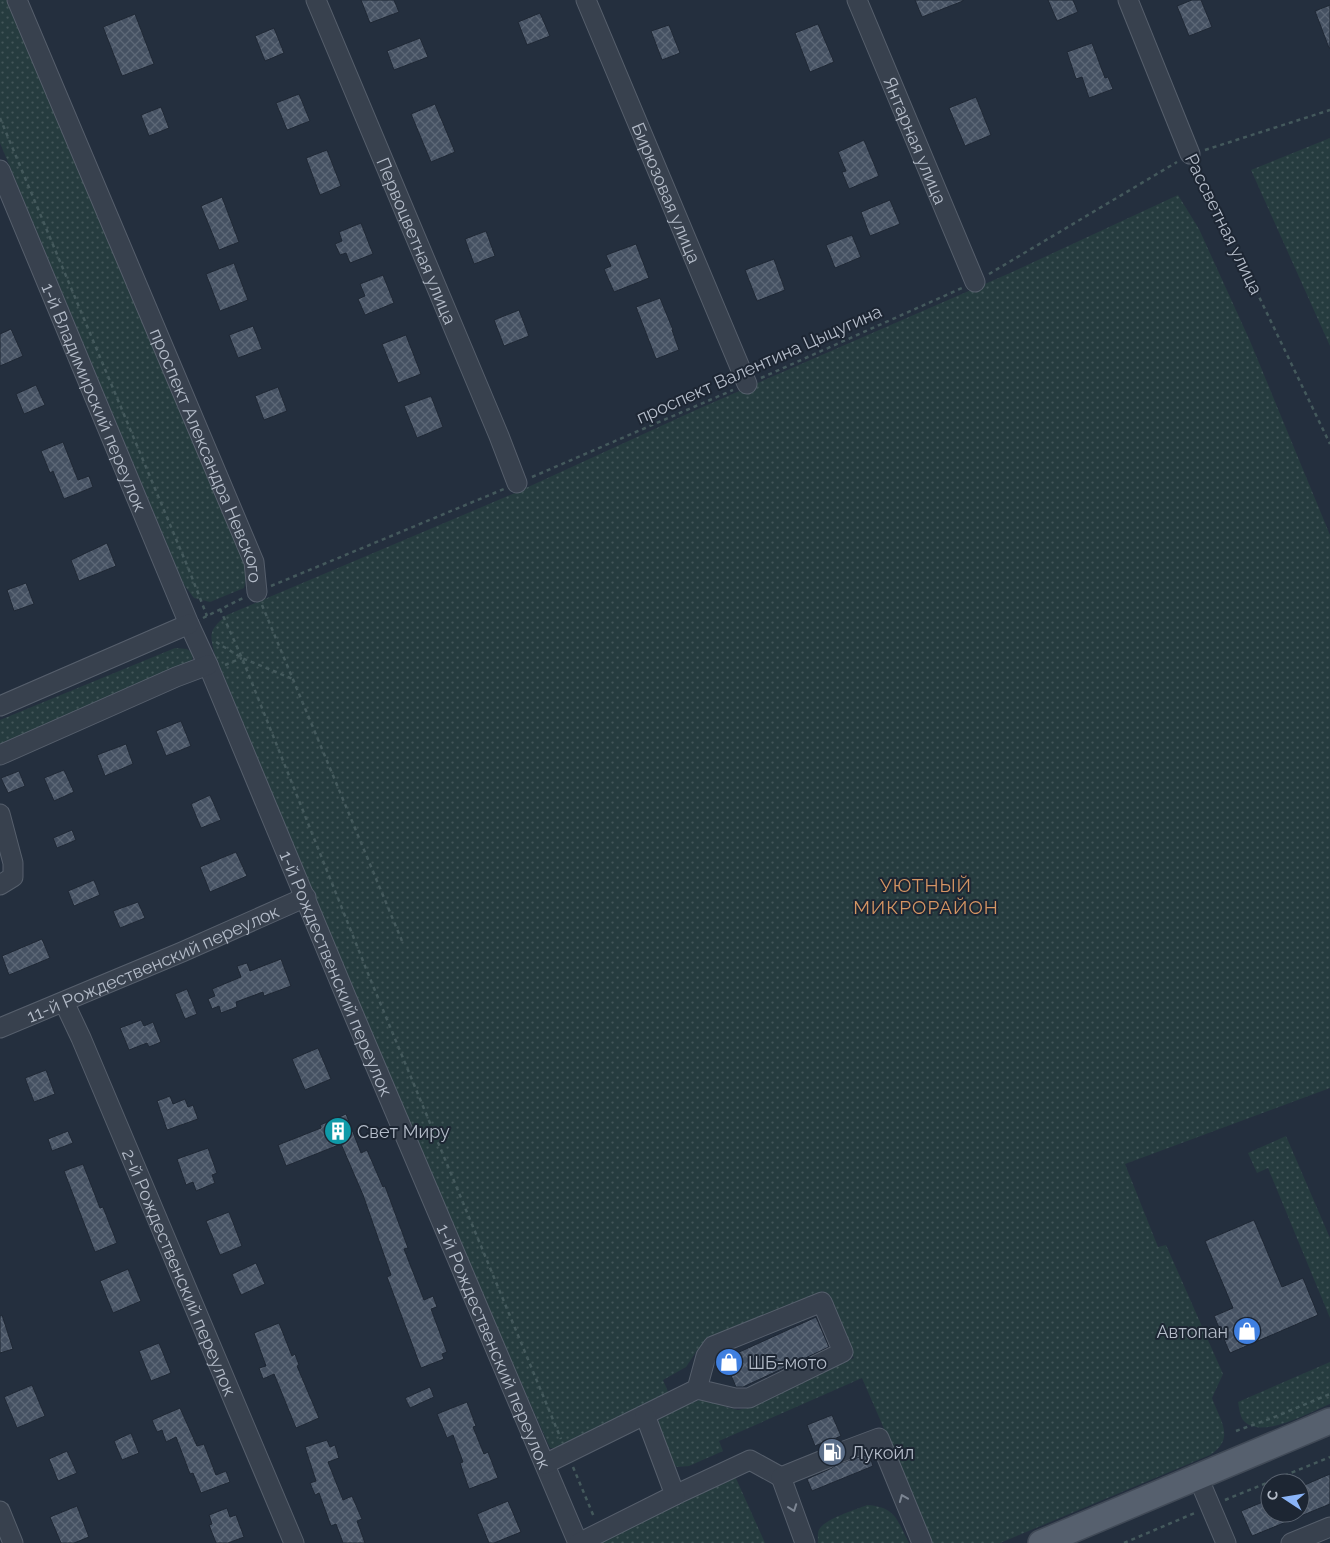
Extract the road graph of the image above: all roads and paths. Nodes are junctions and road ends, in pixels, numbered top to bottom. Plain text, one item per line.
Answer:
1 (17, 0) edge
2 (316, 0) edge
3 (586, 0) edge
4 (858, 0) edge
5 (1128, 0) edge
6 (1330, 110) edge
7 (0, 118) edge
8 (1190, 154) junction
9 (0, 170) edge
10 (975, 282) junction
11 (747, 384) junction
12 (1330, 444) edge
13 (517, 483) junction
14 (257, 592) junction
15 (220, 609) junction
16 (207, 616) junction
17 (189, 624) junction
18 (242, 658) junction
19 (208, 665) junction
20 (293, 679) junction
21 (0, 706) edge
22 (0, 755) edge
23 (0, 814) edge
24 (0, 885) edge
25 (306, 897) junction
26 (402, 941) dead end
27 (64, 1002) junction
28 (0, 1028) edge
29 (697, 1388) junction
30 (1330, 1394) edge
31 (645, 1415) junction
32 (1330, 1422) edge
33 (1236, 1431) dead end
34 (567, 1453) junction
35 (1330, 1457) edge
36 (545, 1464) junction
37 (781, 1477) junction
38 (1198, 1477) junction
39 (675, 1494) junction
40 (1210, 1507) junction
41 (0, 1511) edge
42 (1330, 1527) edge
43 (601, 1532) junction
44 (14, 1543) edge
45 (294, 1543) edge
46 (579, 1543) edge
47 (806, 1543) edge
48 (922, 1543) edge
49 (1041, 1543) edge
50 (1124, 1543) edge
51 (1226, 1543) edge
52 (1292, 1543) edge

1 - 14 street, проспект Александра Невского
2 - 13 street, Первоцветная улица
3 - 11 street, Бирюзовая улица
4 - 10 street, Янтарная улица
5 - 8 street, Рассветная улица
6 - 8 path, проспект Валентина Цыцугина
7 - 16 path
8 - 10 path, проспект Валентина Цыцугина
8 - 12 path, Рассветная улица
9 - 17 street, 1-й Владимирский переулок
10 - 11 path, проспект Валентина Цыцугина
11 - 13 path, проспект Валентина Цыцугина
13 - 14 path, проспект Валентина Цыцугина
14 - 15 path, проспект Валентина Цыцугина
14 - 20 path, проспект Александра Невского
15 - 16 path, проспект Валентина Цыцугина
15 - 18 path
16 - 17 path, проспект Валентина Цыцугина
17 - 18 path
17 - 19 street, 1-й Рождественский переулок
17 - 21 street
18 - 20 path
18 - 34 path
19 - 22 street
19 - 25 street, 1-й Рождественский переулок
20 - 26 path, проспект Александра Невского
23 - 24 street
25 - 27 street, 11-й Рождественский переулок
25 - 36 street, 1-й Рождественский переулок
27 - 28 street, 11-й Рождественский переулок
27 - 45 street, 2-й Рождественский переулок
29 - 29 street
29 - 31 street
30 - 33 path
31 - 34 street
31 - 39 street
32 - 38 main road
34 - 36 street
34 - 43 path
35 - 40 path
36 - 46 street, 1-й Рождественский переулок
37 - 39 street
37 -> 47 street
48 -> 37 street
38 - 40 street
38 - 49 main road
39 - 43 street
40 - 50 path
40 - 51 street
41 - 44 street
42 - 52 street
43 - 46 street

